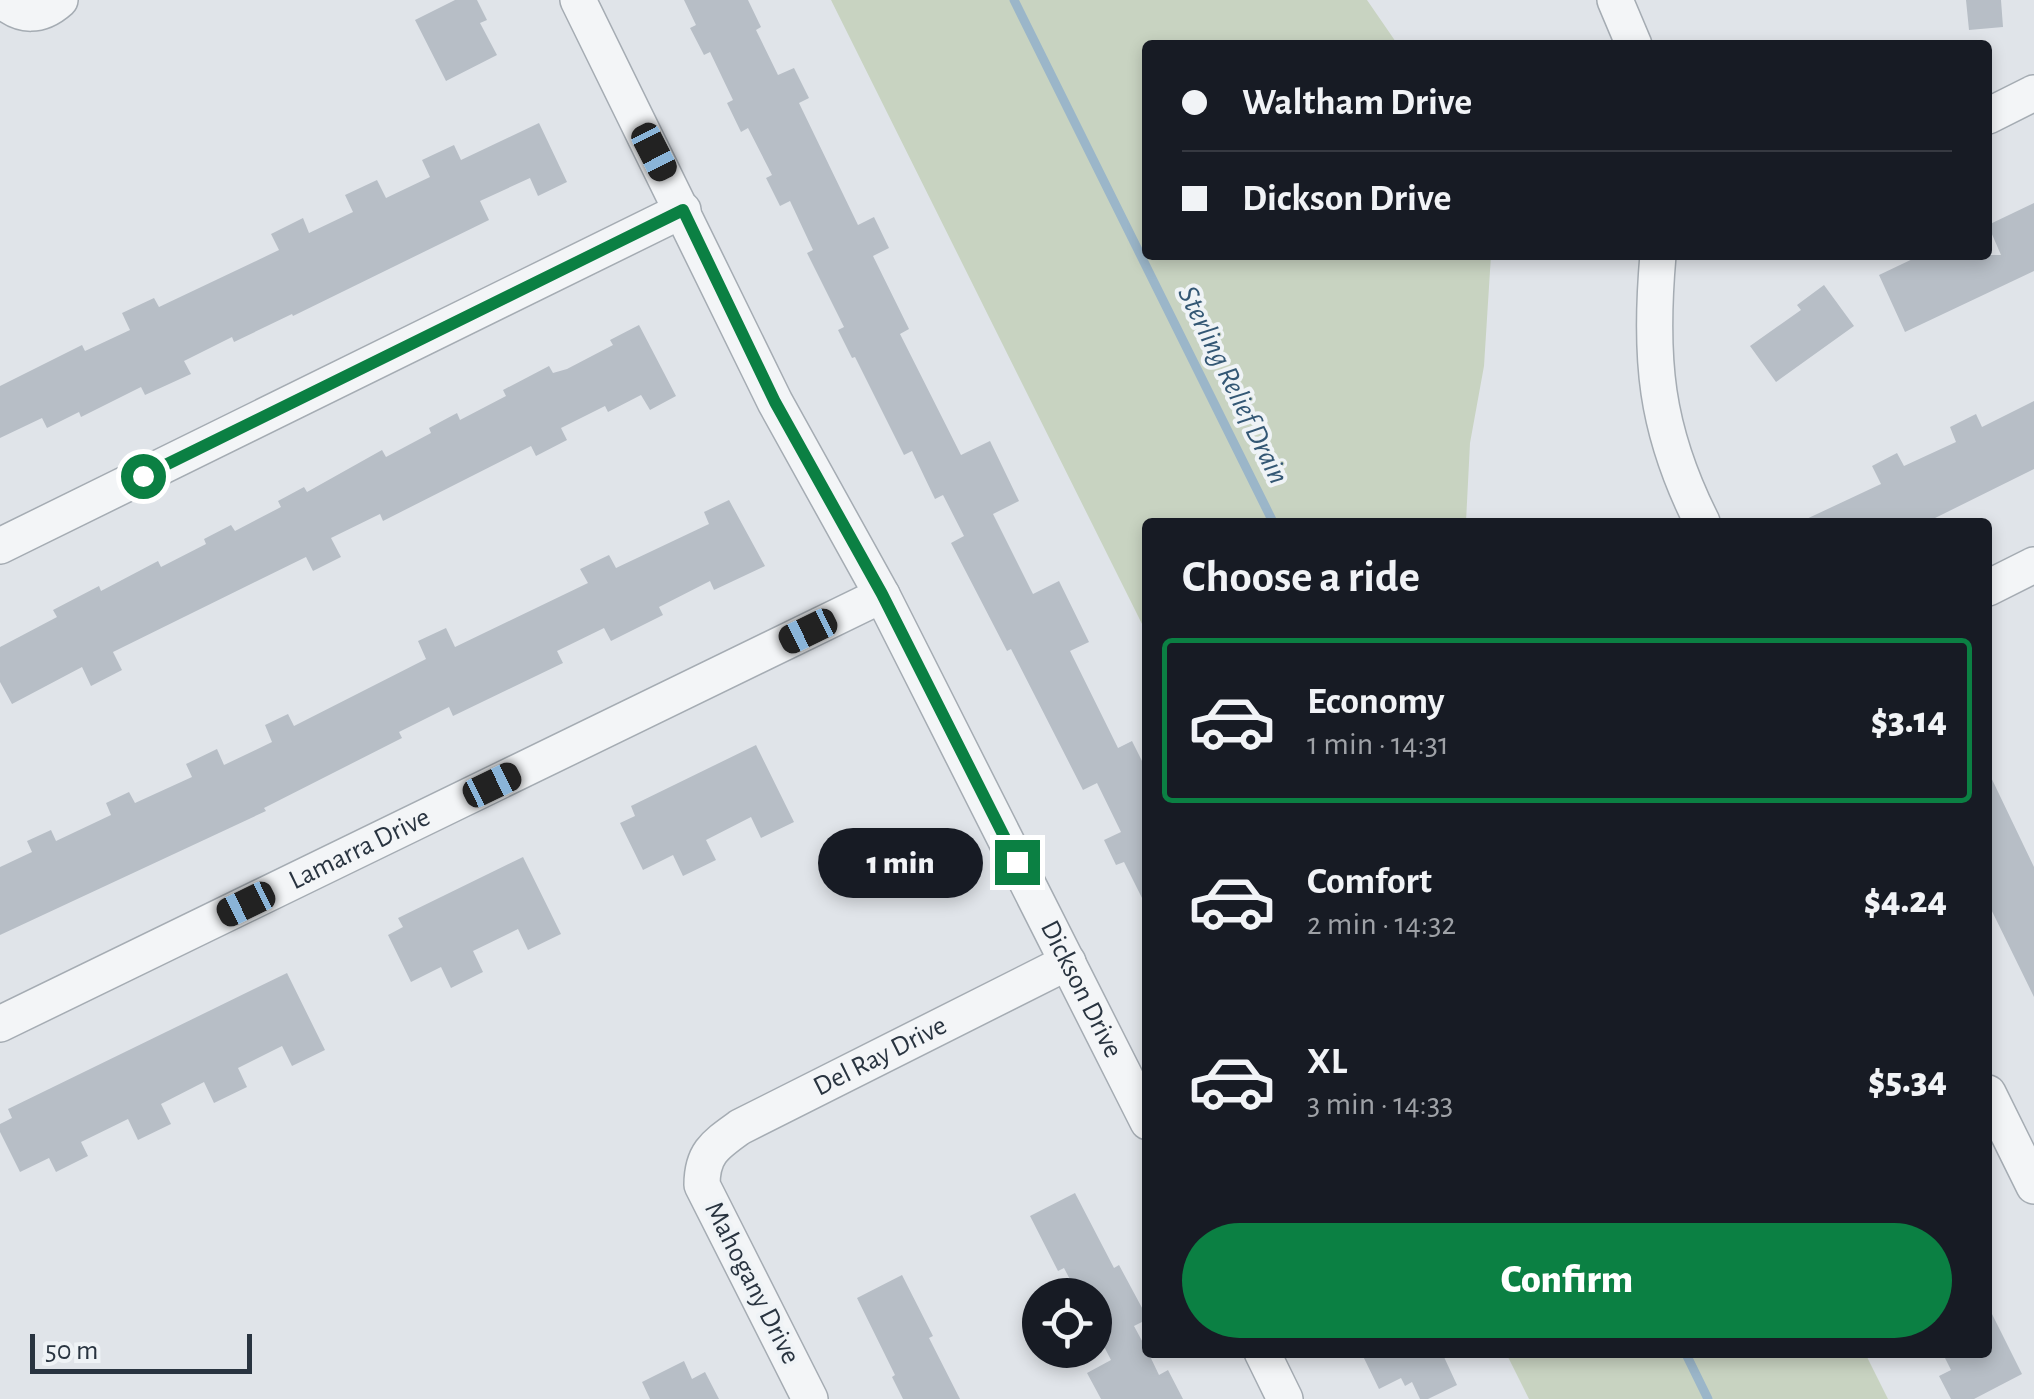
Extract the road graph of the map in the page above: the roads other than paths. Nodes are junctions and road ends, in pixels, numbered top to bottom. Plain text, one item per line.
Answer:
1 (2, 0) edge
2 (60, 0) edge
3 (578, 0) edge
4 (1615, 0) edge
5 (1632, 40) edge
6 (2034, 93) edge
7 (1992, 114) edge
8 (683, 210) junction
9 (1658, 260) edge
10 (1700, 518) edge
11 (0, 546) edge
12 (2034, 565) edge
13 (1992, 586) edge
14 (882, 594) junction
15 (1068, 962) junction
16 (0, 1024) edge
17 (1992, 1101) edge
18 (1142, 1110) edge
19 (702, 1164) joint
20 (2034, 1186) edge
21 (1265, 1358) edge
22 (810, 1399) edge
23 (1285, 1399) edge

1 - 2 street
3 - 8 street, Dickson Drive
4 - 5 street
6 - 7 street
8 - 11 street
8 - 14 street, Dickson Drive
9 - 10 street
12 - 13 street
14 - 15 street, Dickson Drive
14 - 16 street, Lamarra Drive
15 - 18 street, Dickson Drive
15 - 19 street, Del Ray Drive
17 - 20 street
19 - 22 street, Mahogany Drive
21 - 23 street

